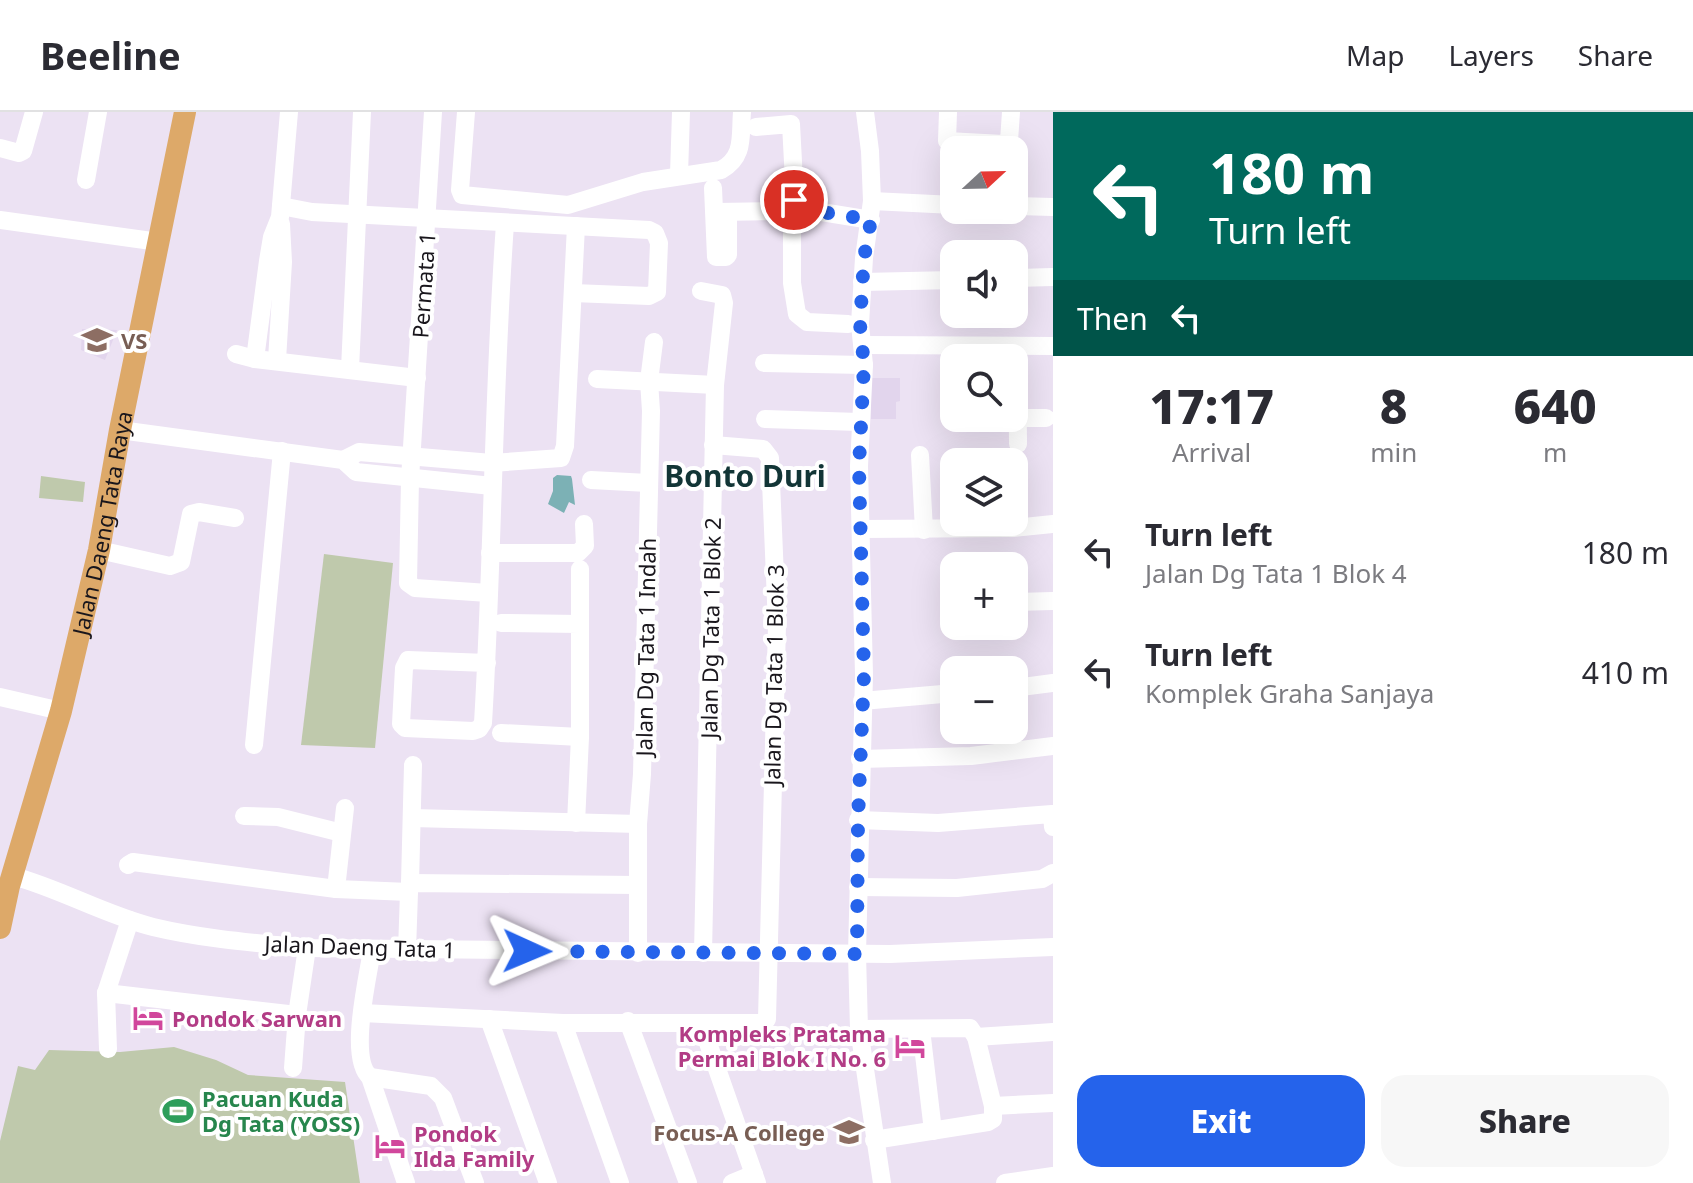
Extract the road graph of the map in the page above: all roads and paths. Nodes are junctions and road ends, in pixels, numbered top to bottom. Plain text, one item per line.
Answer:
1 (34, 112) edge
2 (98, 112) edge
3 (185, 112) edge
4 (289, 112) edge
5 (362, 112) edge
6 (433, 112) edge
7 (466, 112) edge
8 (681, 112) edge
9 (742, 112) edge
10 (865, 112) edge
11 (948, 112) edge
12 (1011, 112) edge
13 (756, 127) dead end
14 (680, 145) junction
15 (0, 148) edge
16 (679, 175) junction
17 (86, 180) dead end
18 (657, 180) junction
19 (713, 188) dead end
20 (940, 206) edge
21 (1028, 206) edge
22 (1053, 207) edge
23 (876, 208) junction
24 (281, 209) junction
25 (793, 210) junction
26 (357, 214) junction
27 (428, 218) junction
28 (0, 220) edge
29 (505, 224) junction
30 (576, 226) junction
31 (159, 242) junction
32 (1053, 277) edge
33 (1028, 278) edge
34 (940, 280) edge
35 (862, 282) junction
36 (701, 291) dead end
37 (573, 293) junction
38 (848, 324) dead end
39 (654, 342) dead end
40 (863, 345) junction
41 (940, 346) edge
42 (1053, 346) edge
43 (1028, 347) edge
44 (236, 354) dead end
45 (255, 359) junction
46 (277, 360) junction
47 (764, 363) dead end
48 (864, 365) junction
49 (350, 369) junction
50 (417, 378) junction
51 (597, 379) dead end
52 (649, 381) junction
53 (715, 385) junction
54 (1028, 418) edge
55 (1046, 418) dead end
56 (765, 419) dead end
57 (859, 422) junction
58 (120, 430) junction
59 (1017, 432) edge
60 (1018, 444) dead end
61 (713, 445) junction
62 (282, 451) junction
63 (920, 455) dead end
64 (412, 458) junction
65 (343, 460) junction
66 (492, 463) junction
67 (410, 479) junction
68 (591, 480) dead end
69 (648, 483) junction
70 (492, 486) junction
71 (235, 518) dead end
72 (584, 524) dead end
73 (1053, 524) edge
74 (861, 529) junction
75 (924, 530) junction
76 (99, 550) junction
77 (490, 553) junction
78 (580, 569) dead end
79 (488, 593) junction
80 (1053, 601) edge
81 (1028, 602) edge
82 (501, 623) dead end
83 (580, 624) junction
84 (487, 663) junction
85 (1053, 683) edge
86 (1028, 686) edge
87 (940, 694) edge
88 (0, 697) edge
89 (862, 701) junction
90 (61, 711) junction
91 (501, 733) dead end
92 (580, 737) junction
93 (254, 745) dead end
94 (1053, 746) edge
95 (860, 759) junction
96 (413, 765) dead end
97 (345, 808) dead end
98 (244, 816) dead end
99 (412, 818) junction
100 (1053, 818) edge
101 (858, 820) junction
102 (576, 823) junction
103 (638, 824) junction
104 (342, 833) junction
105 (128, 865) dead end
106 (1053, 873) edge
107 (7, 883) edge
108 (638, 885) junction
109 (409, 887) junction
110 (858, 887) junction
111 (336, 889) junction
112 (130, 920) junction
113 (0, 928) edge
114 (1053, 947) edge
115 (307, 948) junction
116 (372, 950) junction
117 (407, 951) junction
118 (638, 953) junction
119 (703, 953) junction
120 (767, 954) junction
121 (857, 954) junction
122 (106, 993) junction
123 (362, 1013) junction
124 (297, 1015) junction
125 (489, 1019) junction
126 (628, 1021) junction
127 (563, 1023) junction
128 (701, 1023) junction
129 (859, 1029) junction
130 (921, 1029) junction
131 (1053, 1032) edge
132 (976, 1037) junction
133 (108, 1049) dead end
134 (293, 1068) dead end
135 (370, 1077) junction
136 (1053, 1103) edge
137 (993, 1106) junction
138 (933, 1131) junction
139 (874, 1140) junction
140 (1053, 1176) edge
141 (756, 1178) edge
142 (406, 1183) edge
143 (475, 1183) edge
144 (548, 1183) edge
145 (620, 1183) edge
146 (688, 1183) edge
147 (732, 1183) edge
148 (882, 1183) edge
149 (1005, 1183) edge

1 - 15 street
2 - 17 street
3 - 31 main road, Jalan Daeng Tata Raya
4 - 24 street
5 - 26 street
6 - 27 street, Permata 1
7 - 18 street
8 - 14 street
9 - 16 street
10 - 23 street
11 - 12 street
13 - 25 street
14 - 16 street
14 - 18 street
16 - 18 street
19 - 25 street
20 - 23 street
21 - 22 street
23 - 25 street
23 - 35 street
24 - 26 street
24 - 45 street
24 - 46 street
25 - 38 street
26 - 27 street
26 - 49 street
27 - 29 street
27 - 50 street, Permata 1
28 - 31 street
29 - 30 street
29 - 66 street
30 - 37 street
30 - 37 street
31 - 58 main road, Jalan Daeng Tata Raya
32 - 33 street
34 - 35 street
35 - 40 street
36 - 53 street, Jalan Dg Tata 1 Blok 2
37 - 66 street
39 - 52 street, Jalan Dg Tata 1 Indah
40 - 41 street
40 - 48 street
42 - 43 street
44 - 45 street
45 - 46 street
46 - 49 street
47 - 48 street
48 - 57 street
49 - 50 street
50 - 64 street, Permata 1
51 - 52 street
52 - 53 street
52 - 69 street, Jalan Dg Tata 1 Indah
53 - 61 street, Jalan Dg Tata 1 Blok 2
54 - 55 street
56 - 57 street
57 - 74 street
58 - 62 street
58 - 76 main road, Jalan Daeng Tata Raya
59 - 60 street
61 - 119 street, Jalan Dg Tata 1 Blok 2
61 - 120 street, Jalan Dg Tata 1 Blok 3
62 - 65 street
62 - 93 street
63 - 75 street
64 - 65 street
64 - 66 street
64 - 67 street, Permata 1
65 - 67 street
66 - 70 street
67 - 70 street
67 - 79 street, Permata 1
68 - 69 street
69 - 103 street, Jalan Dg Tata 1 Indah
70 - 77 street
71 - 76 street
72 - 77 street
73 - 75 street
74 - 75 street
74 - 89 street
76 - 90 main road, Jalan Daeng Tata Raya
77 - 79 street
78 - 83 street
79 - 84 street
80 - 81 street
82 - 83 street
83 - 92 street
84 - 84 street
85 - 86 street
87 - 89 street
88 - 90 street
89 - 95 street
90 - 107 main road, Jalan Daeng Tata Raya
91 - 92 street
92 - 102 street
94 - 95 street
95 - 101 street
96 - 99 street
97 - 104 street
98 - 104 street
99 - 102 street
99 - 109 street
100 - 101 street
101 - 110 street
102 - 103 street
103 - 108 street, Jalan Dg Tata 1 Indah
104 - 111 street
105 - 111 street
106 - 110 street
107 - 112 street, Jalan Daeng Tata 1
107 - 113 main road, Jalan Daeng Tata Raya
108 - 109 street
108 - 118 street, Jalan Dg Tata 1 Indah
109 - 111 street
109 - 117 street
110 - 121 street
112 - 115 street, Jalan Daeng Tata 1
112 - 122 street
114 - 121 street, Jalan Daeng Tata 1
115 - 116 street, Jalan Daeng Tata 1
115 - 124 street
116 - 117 street, Jalan Daeng Tata 1
116 - 123 street
117 - 118 street, Jalan Daeng Tata 1
118 - 119 street, Jalan Daeng Tata 1
119 - 120 street, Jalan Daeng Tata 1
120 - 121 street, Jalan Daeng Tata 1
120 - 128 street, Jalan Dg Tata 1 Blok 3
121 - 129 street
122 - 124 street
122 - 133 street
123 - 125 street
123 - 135 street
124 - 134 street
125 - 127 street
125 - 144 street
126 - 127 street
126 - 128 street
126 - 146 street
127 - 145 street
128 - 141 street
129 - 130 street
129 - 139 street
130 - 132 street
130 - 138 street
131 - 132 street
132 - 137 street
135 - 142 street
135 - 143 street
136 - 137 street
137 - 138 street
138 - 139 street
139 - 148 street
140 - 149 street
141 - 147 street

